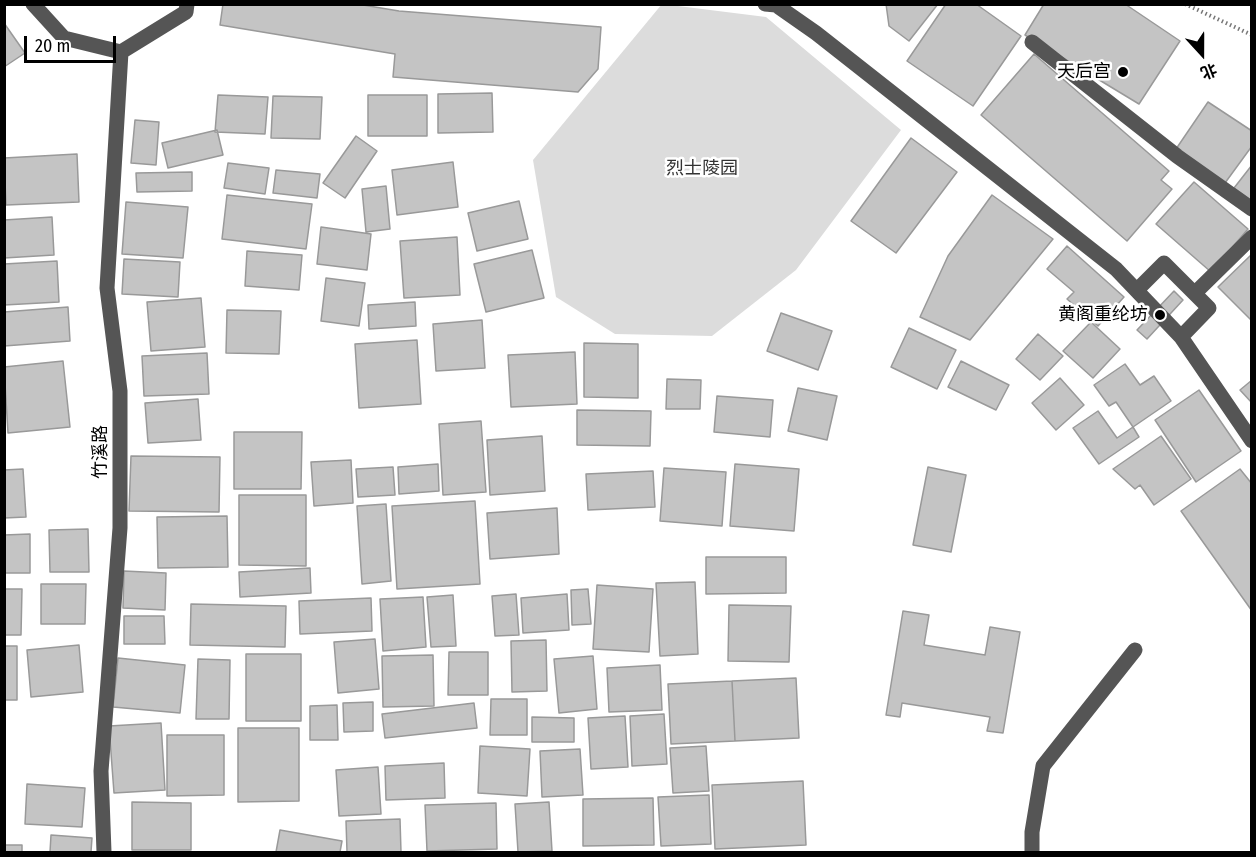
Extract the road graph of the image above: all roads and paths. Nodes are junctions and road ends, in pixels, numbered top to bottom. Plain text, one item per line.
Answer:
1 (33, 4) edge
2 (187, 4) edge
3 (765, 4) edge
4 (1185, 4) edge
5 (1251, 35) edge
6 (1032, 42) dead end
7 (121, 52) junction
8 (1251, 209) edge
9 (1251, 237) edge
10 (1137, 291) junction
11 (1195, 293) junction
12 (1181, 337) junction
13 (1251, 441) edge
14 (1135, 651) dead end
15 (104, 852) edge
16 (1032, 852) edge

1 - 7 street
2 - 7 street
3 - 10 street
4 - 5 path
6 - 8 street
7 - 15 street, 竹溪路
9 - 11 street
10 - 11 street
10 - 12 street
11 - 12 street
12 - 13 street
14 - 16 street

